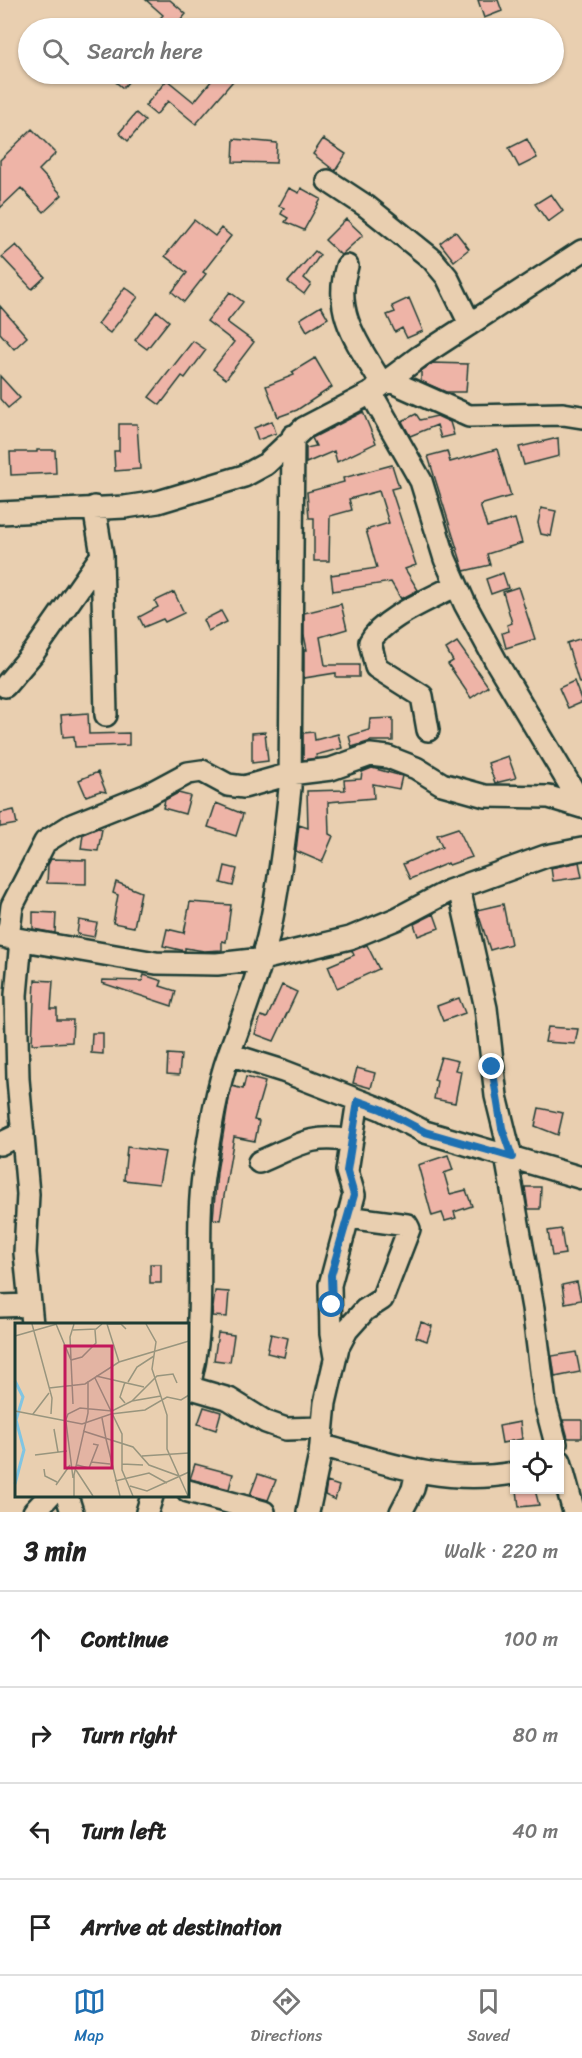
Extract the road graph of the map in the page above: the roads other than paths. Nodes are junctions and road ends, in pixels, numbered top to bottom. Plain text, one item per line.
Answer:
1 (328, 181) dead end
2 (582, 250) edge
3 (347, 266) dead end
4 (470, 324) junction
5 (380, 386) junction
6 (582, 417) edge
7 (293, 436) junction
8 (94, 507) junction
9 (0, 513) edge
10 (102, 555) junction
11 (456, 585) junction
12 (5, 686) dead end
13 (106, 715) dead end
14 (428, 730) dead end
15 (290, 774) junction
16 (582, 806) edge
17 (582, 849) edge
18 (459, 888) junction
19 (10, 938) edge
20 (262, 959) junction
21 (229, 1054) junction
22 (358, 1101) junction
23 (23, 1133) junction
24 (351, 1141) junction
25 (0, 1144) edge
26 (509, 1156) junction
27 (260, 1162) dead end
28 (582, 1178) edge
29 (348, 1215) junction
30 (0, 1306) edge
31 (31, 1315) edge
32 (336, 1358) junction
33 (189, 1382) edge
34 (189, 1387) edge
35 (322, 1437) junction
36 (554, 1440) edge
37 (417, 1471) junction
38 (510, 1474) edge
39 (564, 1476) edge
40 (189, 1491) edge
41 (48, 1497) edge
42 (67, 1497) edge
43 (152, 1497) edge
44 (34, 1512) edge
45 (72, 1512) edge
46 (147, 1512) edge
47 (264, 1512) edge
48 (308, 1512) edge
49 (401, 1512) edge
50 (574, 1512) edge

1 - 4 street
2 - 4 street
3 - 5 street
4 - 5 street
5 - 6 street
5 - 7 street
5 - 11 street
7 - 8 street
7 - 15 street
8 - 9 street
8 - 10 street
10 - 12 street
10 - 13 street
11 - 14 street
11 - 16 street
15 - 16 street
15 - 19 street
15 - 20 street
17 - 18 street
18 - 20 street
18 - 26 street
19 - 20 street
19 - 23 street
20 - 21 street
21 - 22 street
21 - 33 street
22 - 24 street
22 - 26 street
23 - 25 street
23 - 31 street
24 - 27 street
24 - 29 street
26 - 28 street
26 - 36 street
29 - 32 street
29 - 32 street
30 - 31 street
32 - 35 street
34 - 35 street
35 - 37 street
35 - 48 street
37 - 38 street
37 - 49 street
39 - 50 street
40 - 47 street
41 - 44 street
42 - 45 street
43 - 46 street

